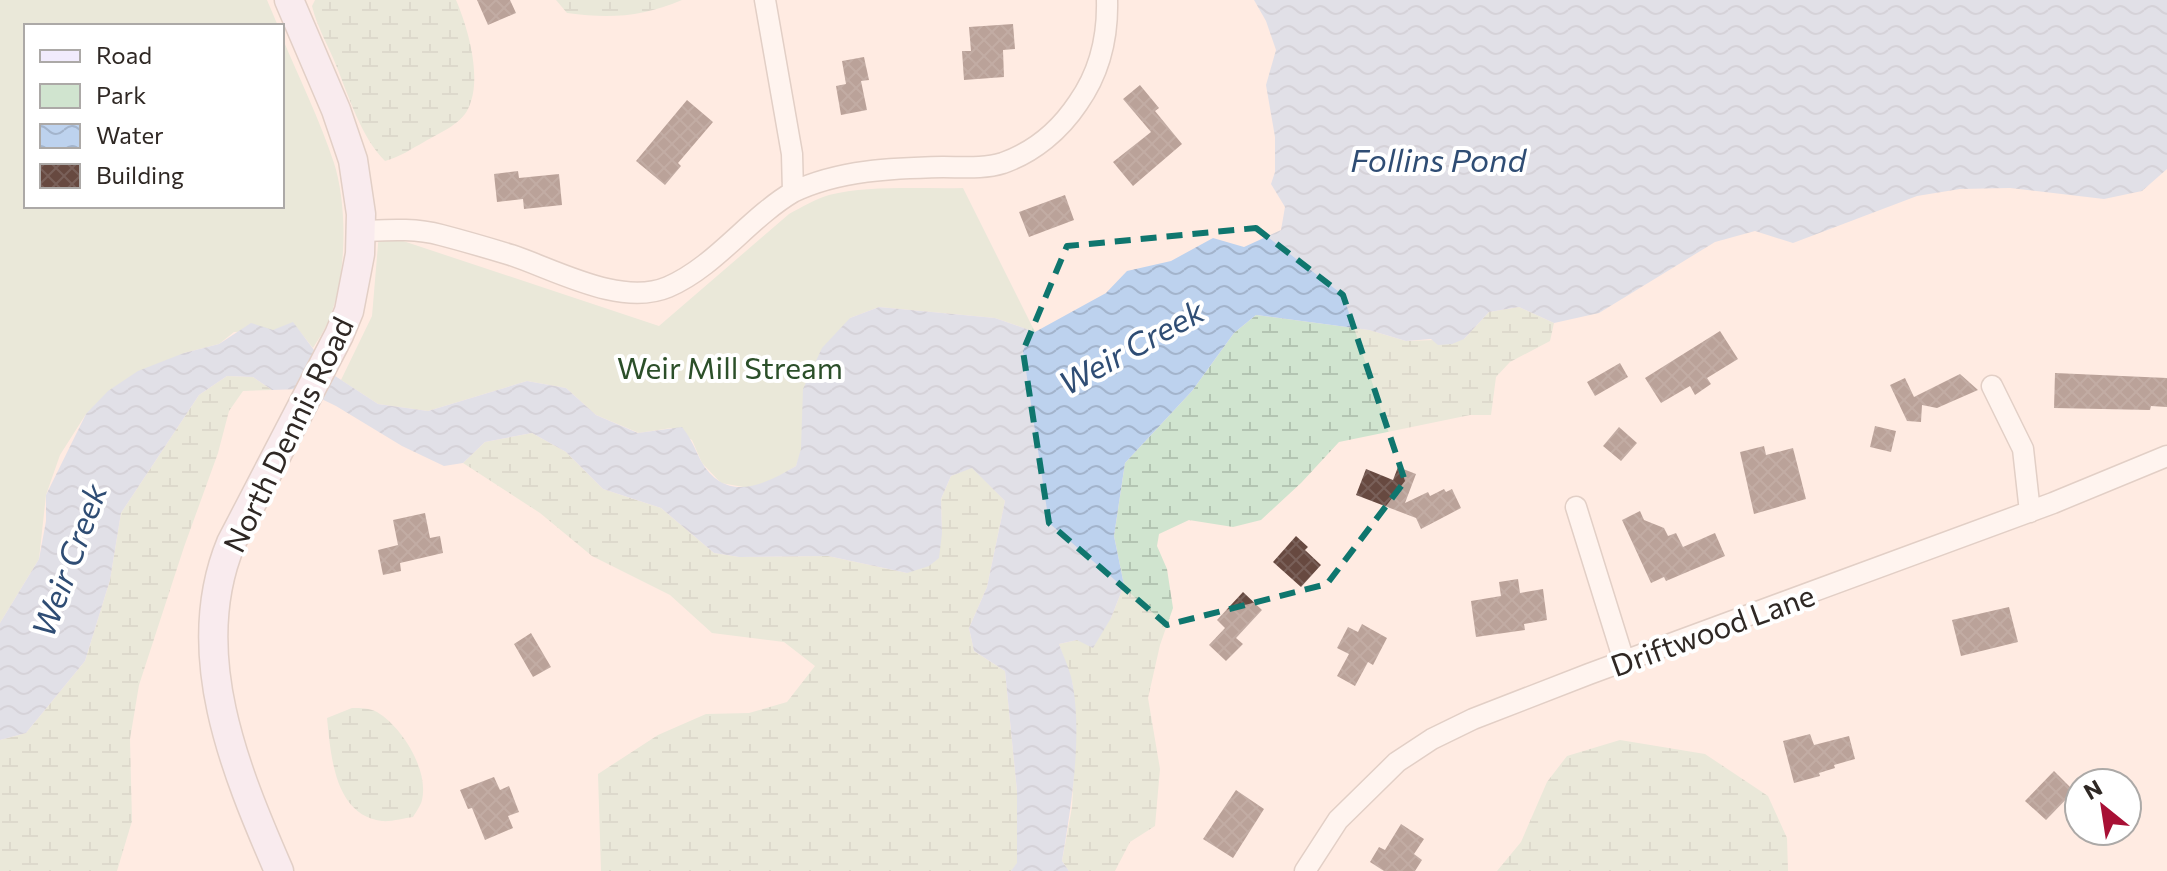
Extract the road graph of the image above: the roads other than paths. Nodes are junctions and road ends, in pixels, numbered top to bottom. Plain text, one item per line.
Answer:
1 (289, 0) edge
2 (765, 0) edge
3 (1107, 0) edge
4 (793, 192) junction
5 (362, 231) junction
6 (1992, 386) dead end
7 (2167, 456) edge
8 (1576, 507) dead end
9 (2030, 512) junction
10 (1624, 661) junction
11 (279, 871) edge
12 (1305, 871) edge

1 - 5 main road, North Dennis Road
2 - 4 street
3 - 4 street
4 - 5 street
5 - 11 main road, North Dennis Road
6 - 9 street
7 - 9 street, Driftwood Lane
8 - 10 street
9 - 10 street, Driftwood Lane
10 - 12 street, Driftwood Lane

